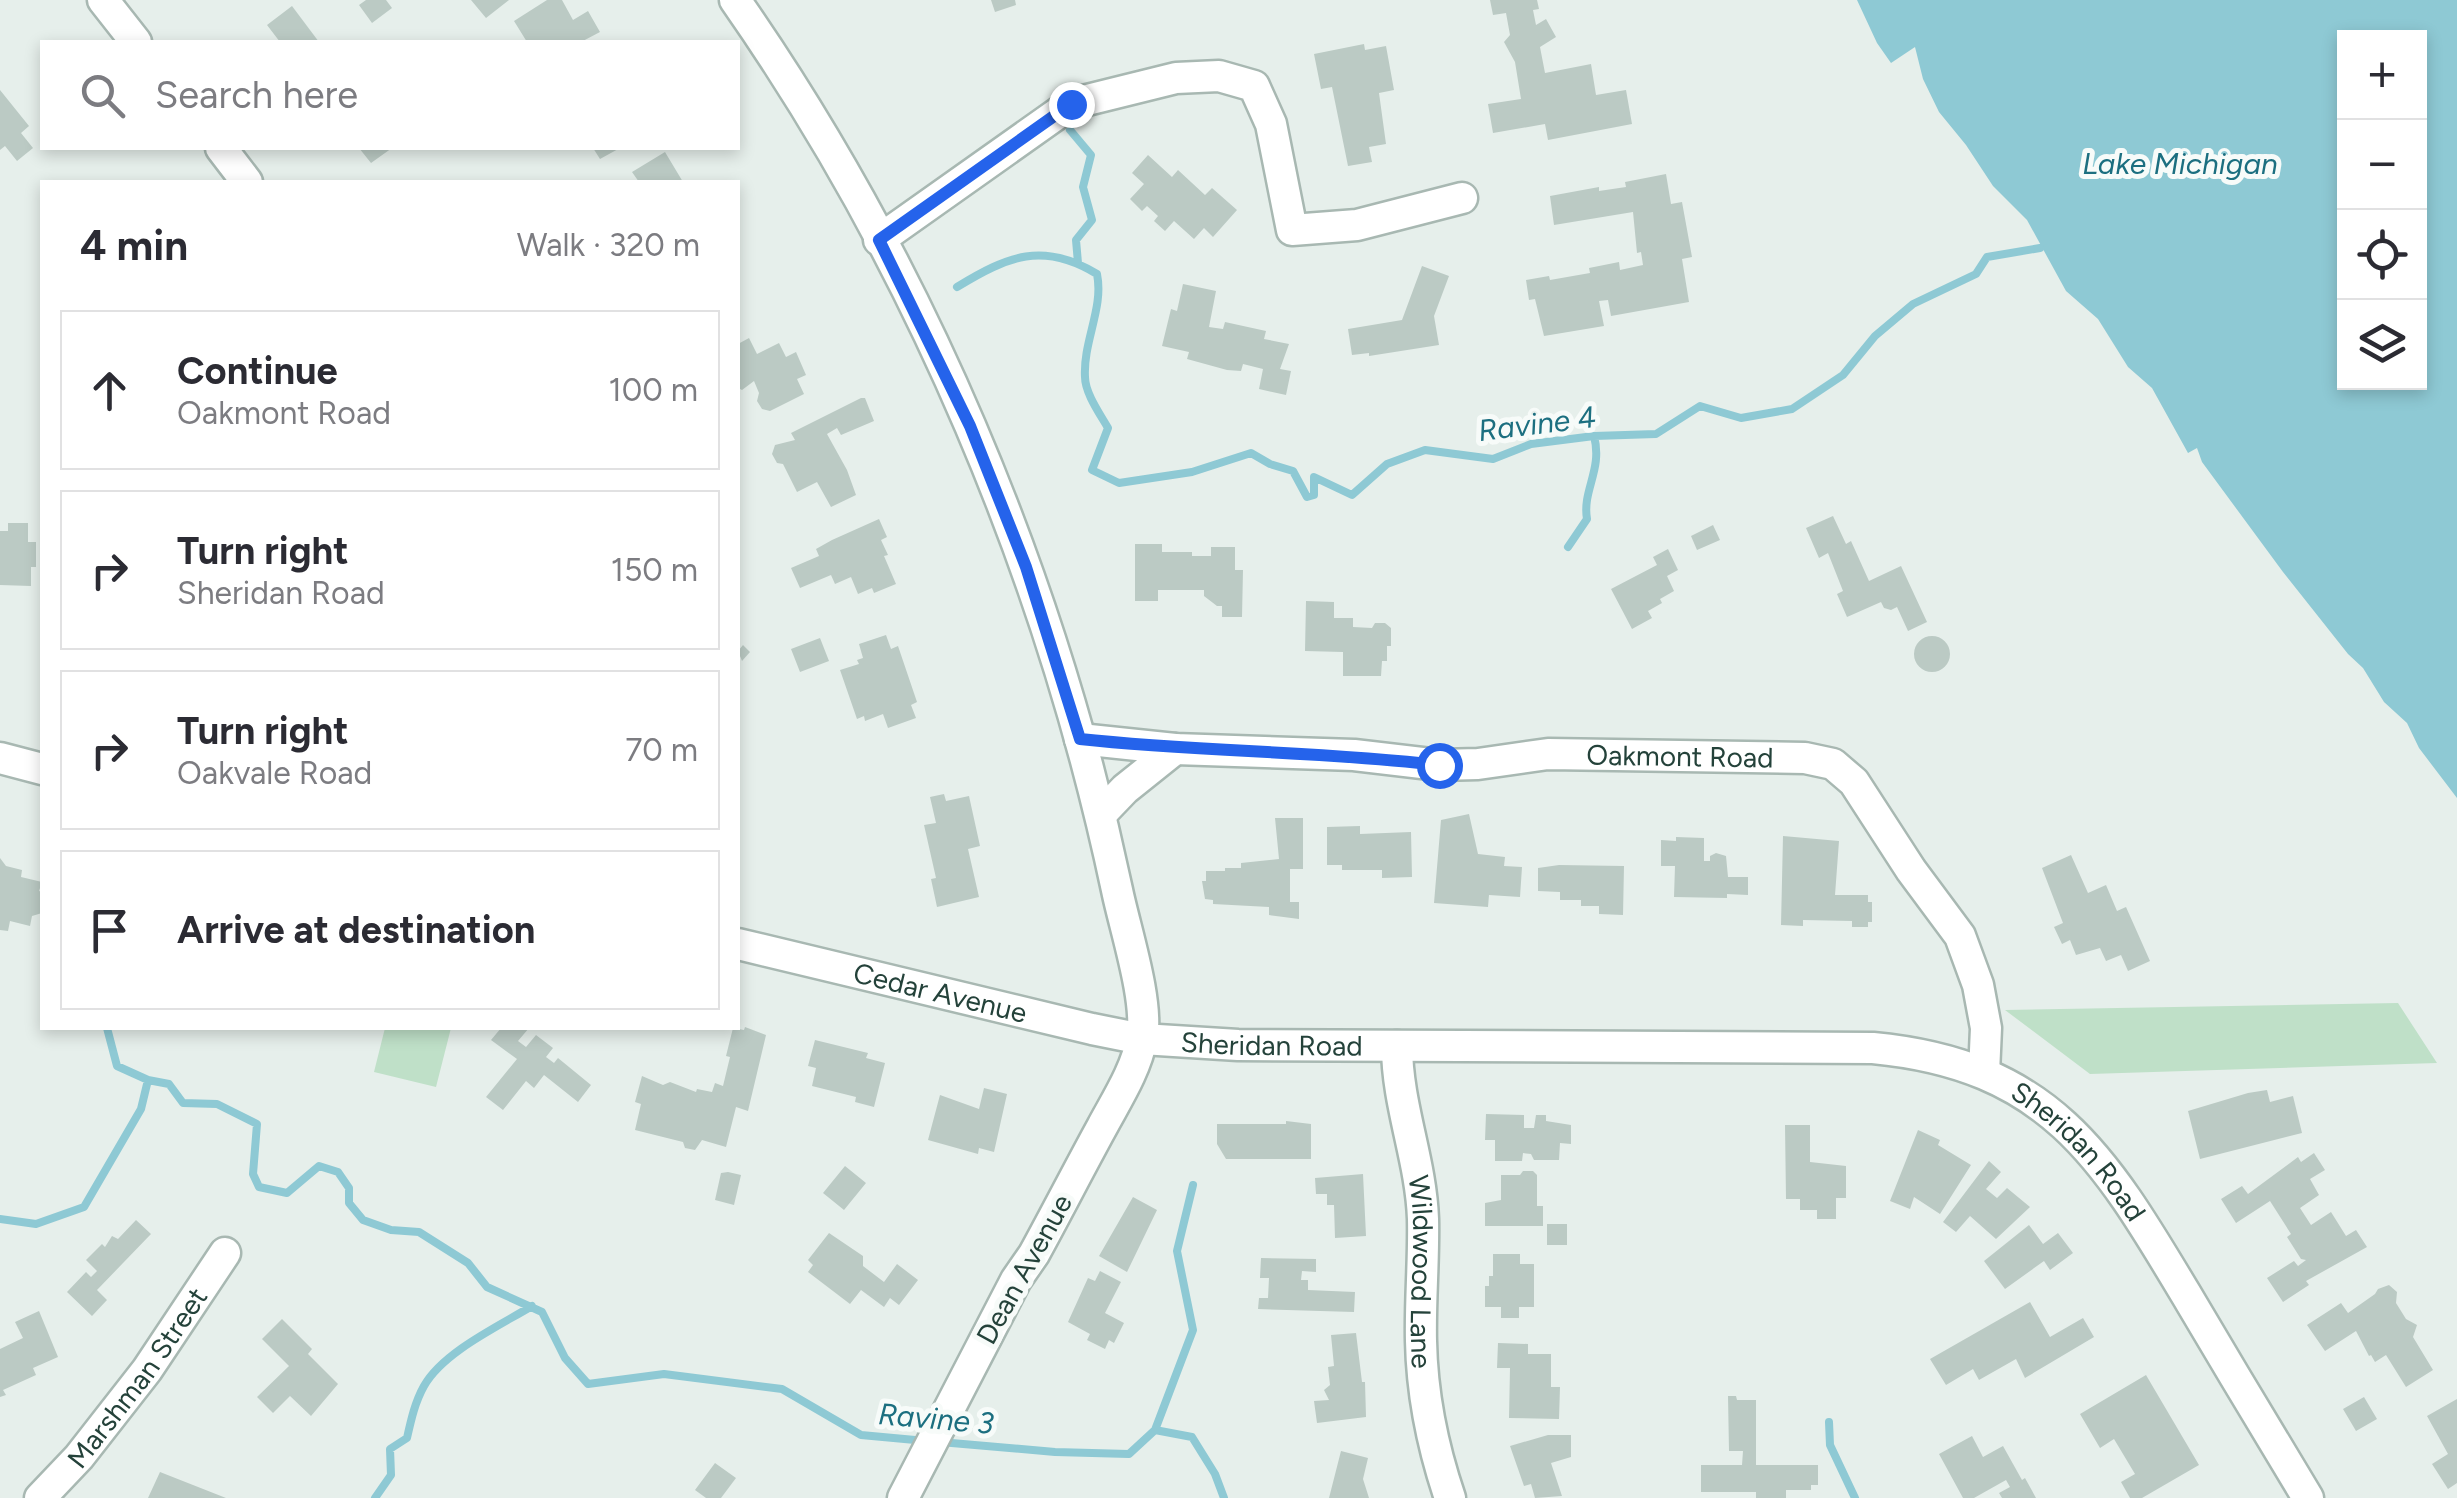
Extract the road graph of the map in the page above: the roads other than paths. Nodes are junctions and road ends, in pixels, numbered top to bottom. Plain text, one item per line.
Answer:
1 (103, 0) edge
2 (735, 0) edge
3 (134, 40) edge
4 (223, 150) edge
5 (245, 180) edge
6 (1462, 198) dead end
7 (879, 240) junction
8 (1080, 739) junction
9 (1175, 749) junction
10 (0, 758) edge
11 (40, 768) edge
12 (1101, 814) junction
13 (740, 944) edge
14 (1142, 1039) junction
15 (1397, 1046) junction
16 (1984, 1073) junction
17 (224, 1253) dead end
18 (40, 1498) edge
19 (903, 1498) edge
20 (1450, 1498) edge
21 (2308, 1498) edge

1 - 3 street
2 - 7 street, Sheridan Road
4 - 5 street
6 - 7 street
7 - 8 street, Sheridan Road
8 - 9 street, Oakmont Road
8 - 12 street, Sheridan Road
9 - 12 street
9 - 16 street, Oakmont Road
10 - 11 street
12 - 14 street, Sheridan Road
13 - 14 street, Cedar Avenue
14 - 15 street, Sheridan Road
14 - 19 street, Dean Avenue
15 - 16 street, Sheridan Road
15 - 20 street, Wildwood Lane
16 - 21 street, Sheridan Road
17 - 18 street, Marshman Street

